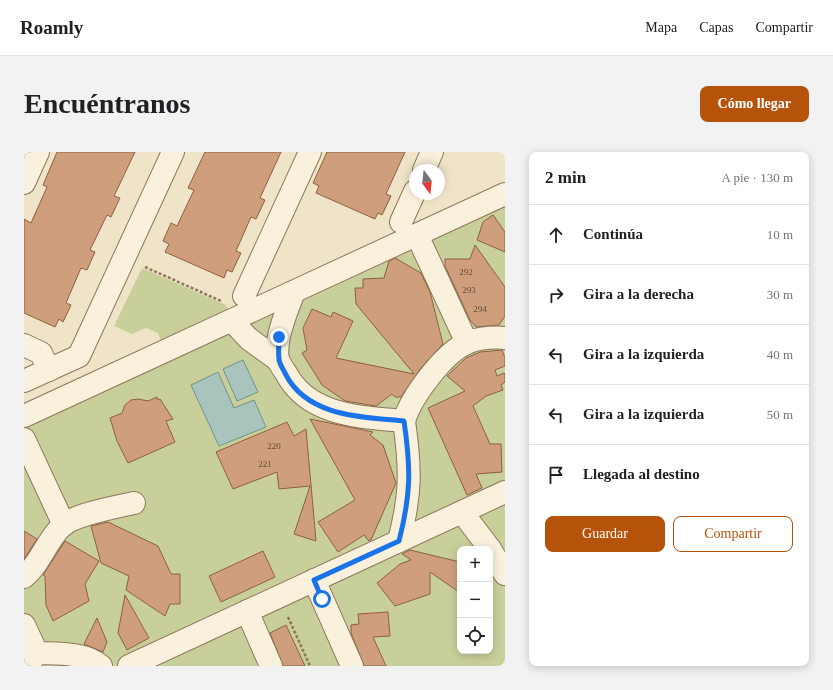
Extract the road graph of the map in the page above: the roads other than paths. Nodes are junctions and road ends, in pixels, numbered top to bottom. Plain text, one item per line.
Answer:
1 (38, 152) edge
2 (173, 152) edge
3 (310, 152) edge
4 (432, 152) edge
5 (427, 164) edge
6 (24, 182) edge
7 (505, 194) edge
8 (414, 200) edge
9 (409, 228) junction
10 (294, 292) junction
11 (244, 296) dead end
12 (232, 321) junction
13 (505, 338) edge
14 (467, 343) junction
15 (24, 345) edge
16 (278, 360) junction
17 (49, 370) junction
18 (24, 381) edge
19 (24, 416) edge
20 (404, 421) junction
21 (24, 439) edge
22 (505, 492) edge
23 (134, 503) dead end
24 (462, 512) junction
25 (64, 525) junction
26 (399, 541) junction
27 (497, 558) edge
28 (24, 577) edge
29 (314, 580) junction
30 (247, 611) junction
31 (24, 625) edge
32 (32, 660) edge
33 (101, 666) edge
34 (129, 666) edge
35 (271, 666) edge
36 (352, 666) edge

1 - 6 street
2 - 17 street
3 - 11 street
4 - 5 street
7 - 9 street
8 - 9 street
9 - 10 street
9 - 14 street
10 - 12 street
10 - 16 street
12 - 16 street
12 - 19 street
13 - 14 street
14 - 20 street
15 - 17 street
16 - 20 street
17 - 18 street
20 - 26 street
21 - 25 street
22 - 24 street
23 - 25 street
24 - 26 street
24 - 27 street
25 - 28 street
26 - 29 street
29 - 30 street
29 - 36 street
30 - 34 street
30 - 35 street
31 - 32 street
32 - 33 street

